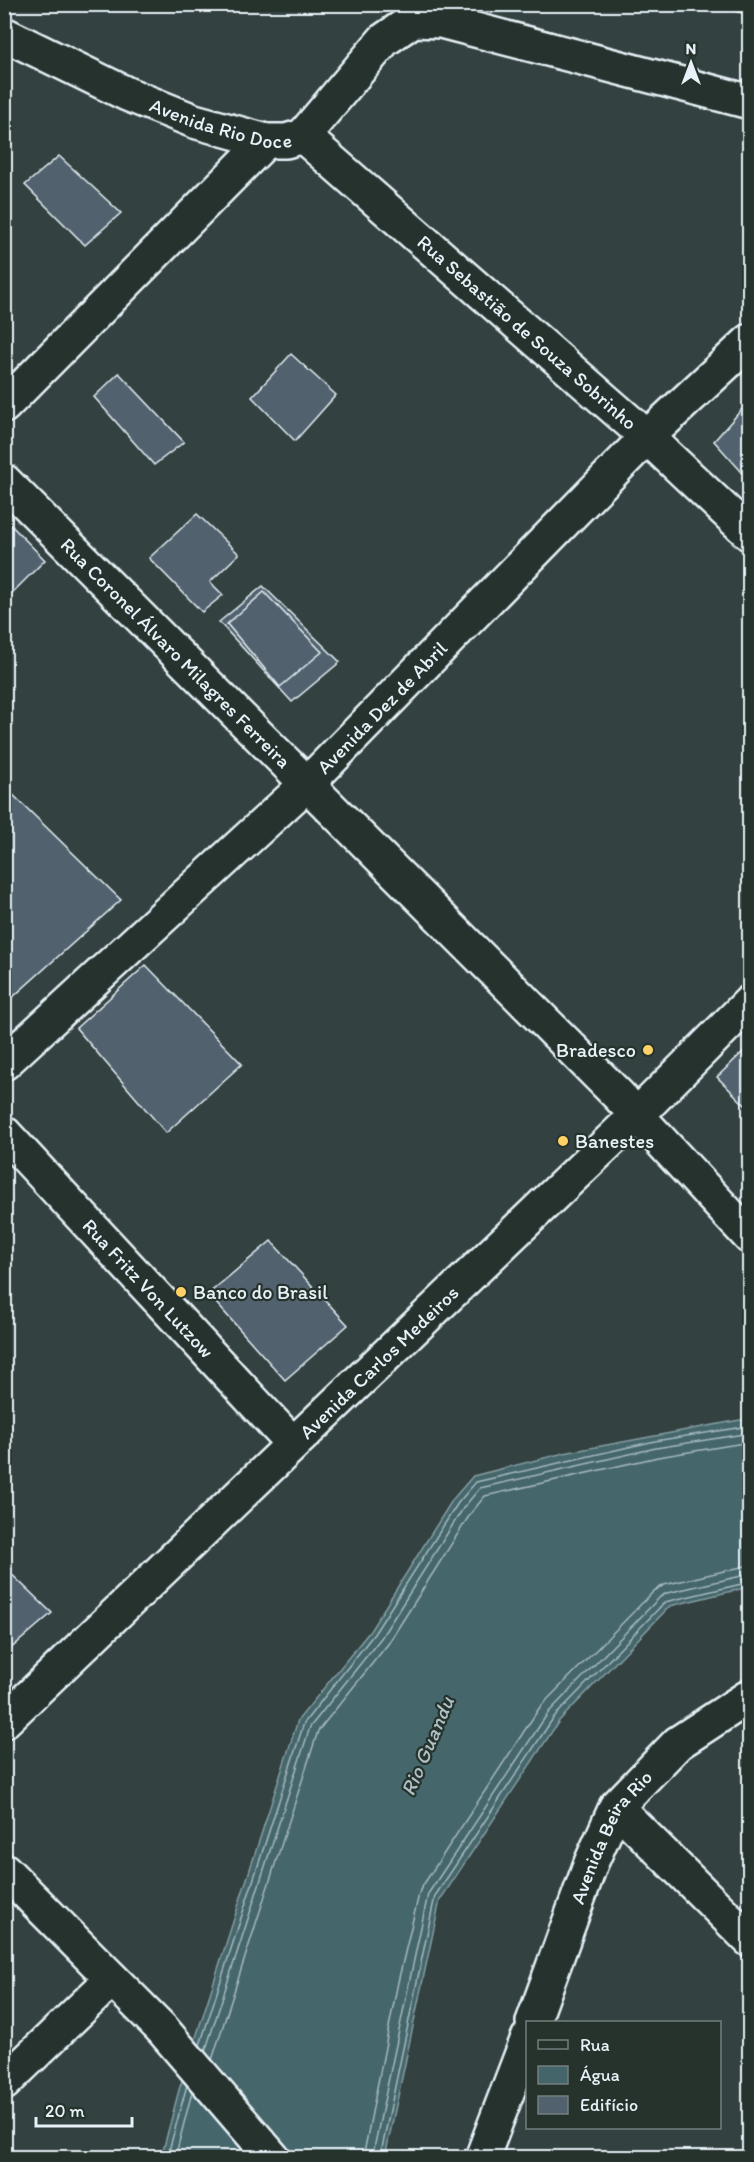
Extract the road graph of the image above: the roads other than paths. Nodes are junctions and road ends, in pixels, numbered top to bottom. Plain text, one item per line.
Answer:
1 (4, 34) edge
2 (750, 102) edge
3 (303, 136) junction
4 (266, 141) junction
5 (750, 341) edge
6 (4, 406) edge
7 (647, 437) junction
8 (4, 481) edge
9 (750, 534) edge
10 (307, 784) junction
11 (750, 1002) edge
12 (4, 1063) edge
13 (636, 1116) junction
14 (4, 1133) edge
15 (750, 1237) edge
16 (292, 1443) junction
17 (750, 1696) edge
18 (4, 1721) edge
19 (616, 1807) junction
20 (4, 1870) edge
21 (750, 1940) edge
22 (112, 1979) junction
23 (533, 2021) edge
24 (526, 2042) edge
25 (4, 2083) edge
26 (273, 2157) edge
27 (482, 2157) edge

1 - 4 street, Avenida Rio Doce
2 - 3 street, Avenida Rio Doce
3 - 4 street, Avenida Rio Doce
3 - 7 street, Rua Sebastião de Souza Sobrinho
4 - 6 street
5 - 7 street, Avenida Dez de Abril
7 - 9 street, Rua Sebastião de Souza Sobrinho
7 - 10 street, Avenida Dez de Abril
8 - 10 street, Rua Coronel Álvaro Milagres Ferreira
10 - 12 street, Avenida Dez de Abril
10 - 13 street, Rua Coronel Álvaro Milagres Ferreira
11 - 13 street, Avenida Carlos Medeiros
13 - 15 street, Rua Coronel Álvaro Milagres Ferreira
13 - 16 street, Avenida Carlos Medeiros
14 - 16 street, Rua Fritz Von Lutzow
16 - 18 street, Avenida Carlos Medeiros
17 - 19 street, Avenida Beira Rio
19 - 21 street
19 - 23 street, Avenida Beira Rio
20 - 22 street
22 - 25 street
22 - 26 street
24 - 27 street

